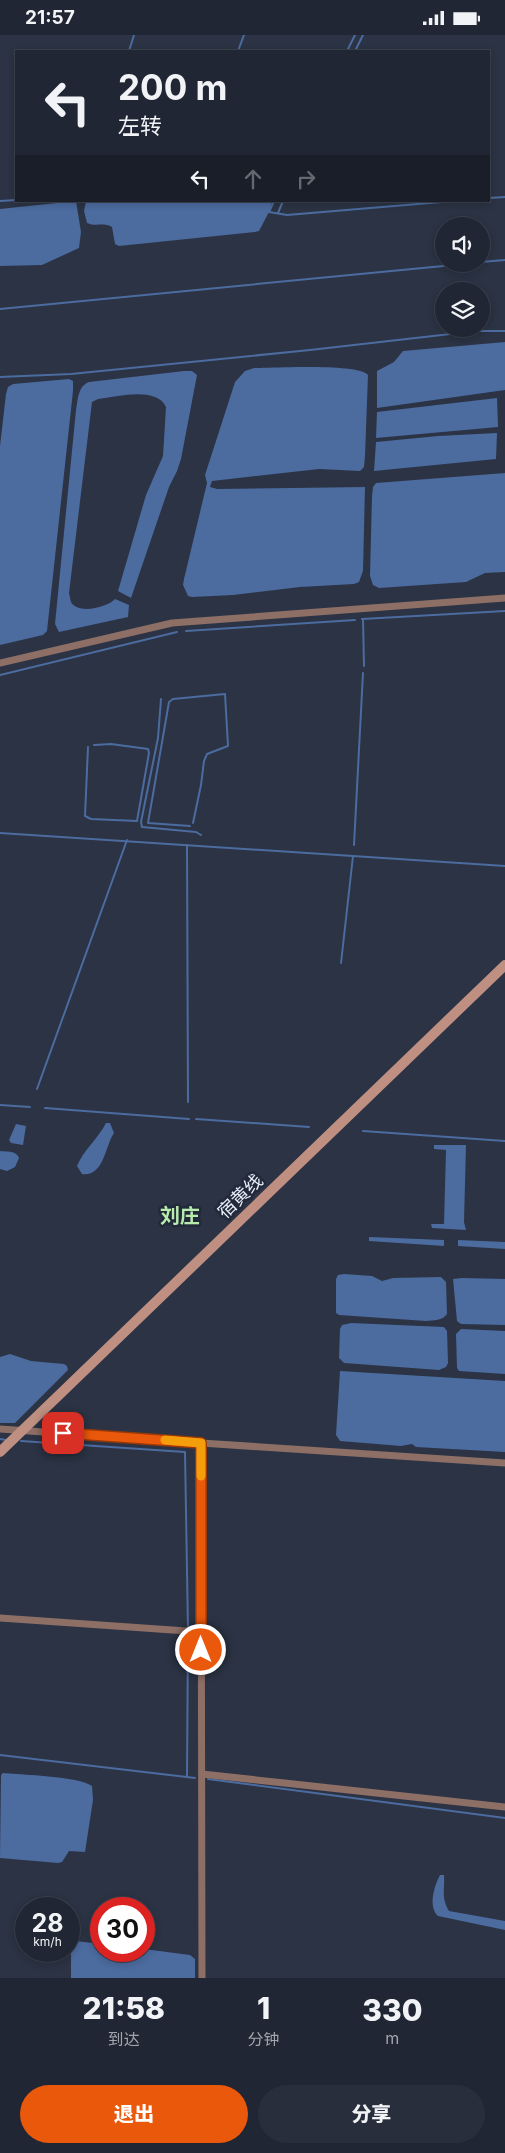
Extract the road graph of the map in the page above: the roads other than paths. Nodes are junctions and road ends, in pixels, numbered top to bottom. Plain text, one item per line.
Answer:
1 (505, 598) edge
2 (0, 663) edge
3 (505, 965) edge
4 (0, 1429) edge
5 (24, 1430) junction
6 (201, 1443) junction
7 (0, 1452) edge
8 (505, 1463) edge
9 (0, 1618) edge
10 (201, 1632) junction
11 (202, 1774) junction
12 (505, 1807) edge
13 (202, 1978) edge

1 - 2 street
3 - 5 main road, 宿黄线
4 - 5 street
5 - 6 street
5 - 7 main road, 宿黄线
6 - 8 street
6 - 10 street
9 - 10 street
10 - 11 street
11 - 12 street
11 - 13 street

